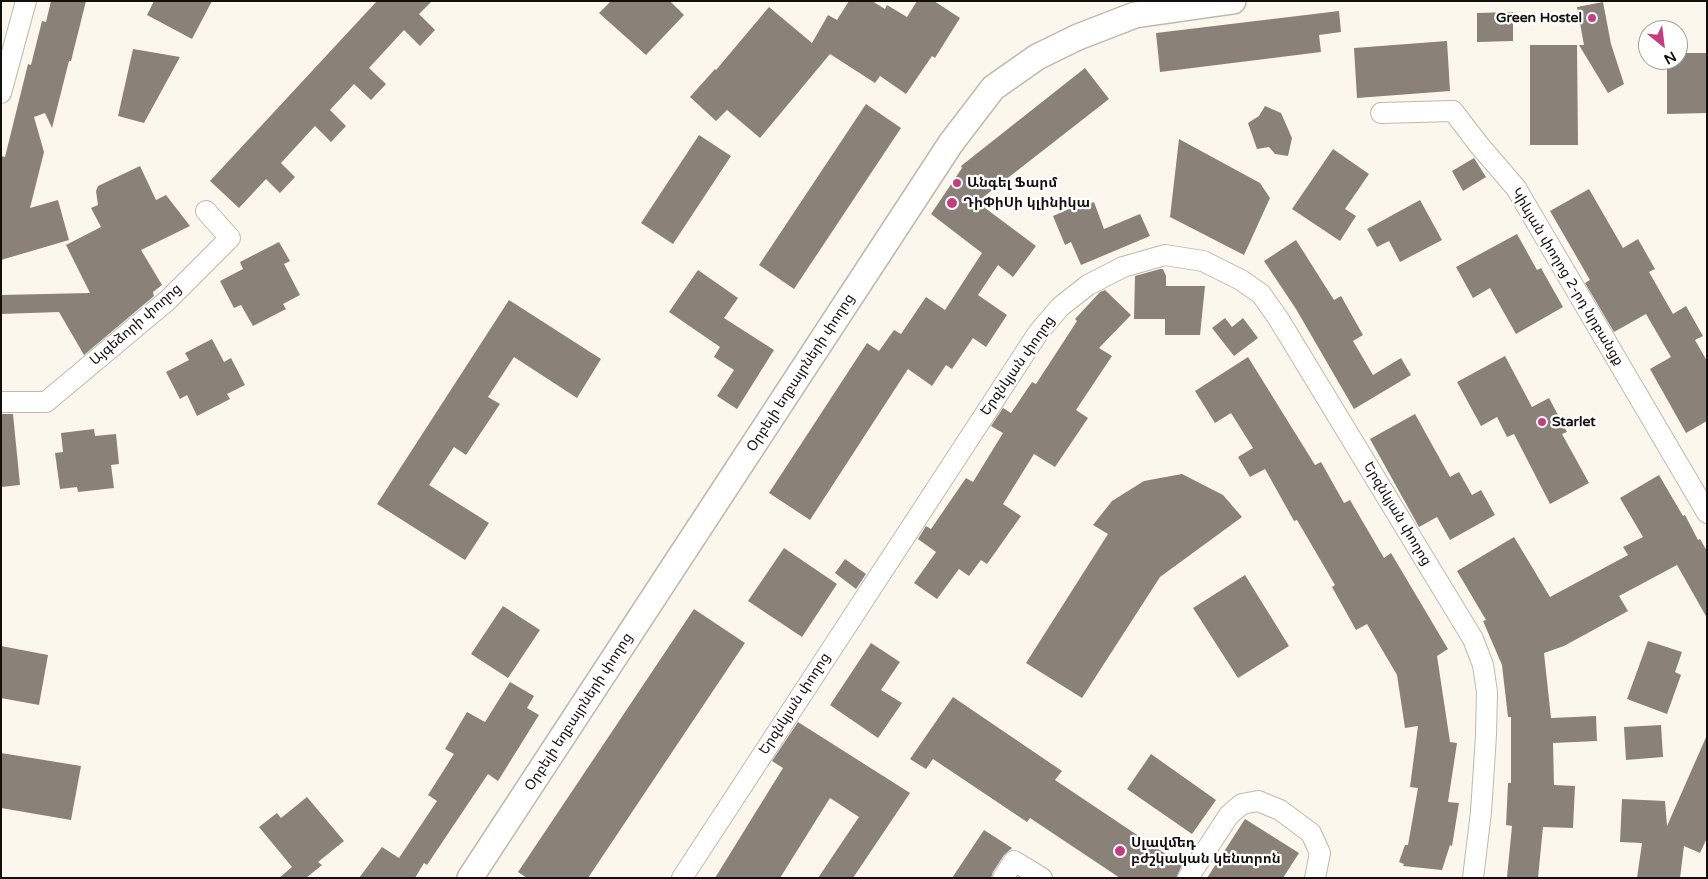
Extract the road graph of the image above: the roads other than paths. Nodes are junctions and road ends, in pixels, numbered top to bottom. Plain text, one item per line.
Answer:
1 (26, 1) edge
2 (1233, 1) edge
3 (1, 93) edge
4 (1381, 112) dead end
5 (206, 211) dead end
6 (1, 402) edge
7 (1707, 513) edge
8 (470, 878) edge
9 (682, 878) edge
10 (1003, 878) edge
11 (1042, 878) edge
12 (1188, 878) edge
13 (1315, 878) edge
14 (1473, 878) edge

1 - 3 street
2 - 8 street, Օրբելի եղբայրների փողոց
4 - 7 street, Կիևյան փողոց 2-րդ նրբանցք
5 - 6 street, Այգեձորի փողոց
9 - 14 street, Երզնկյան փողոց
10 - 11 street
12 - 13 street

